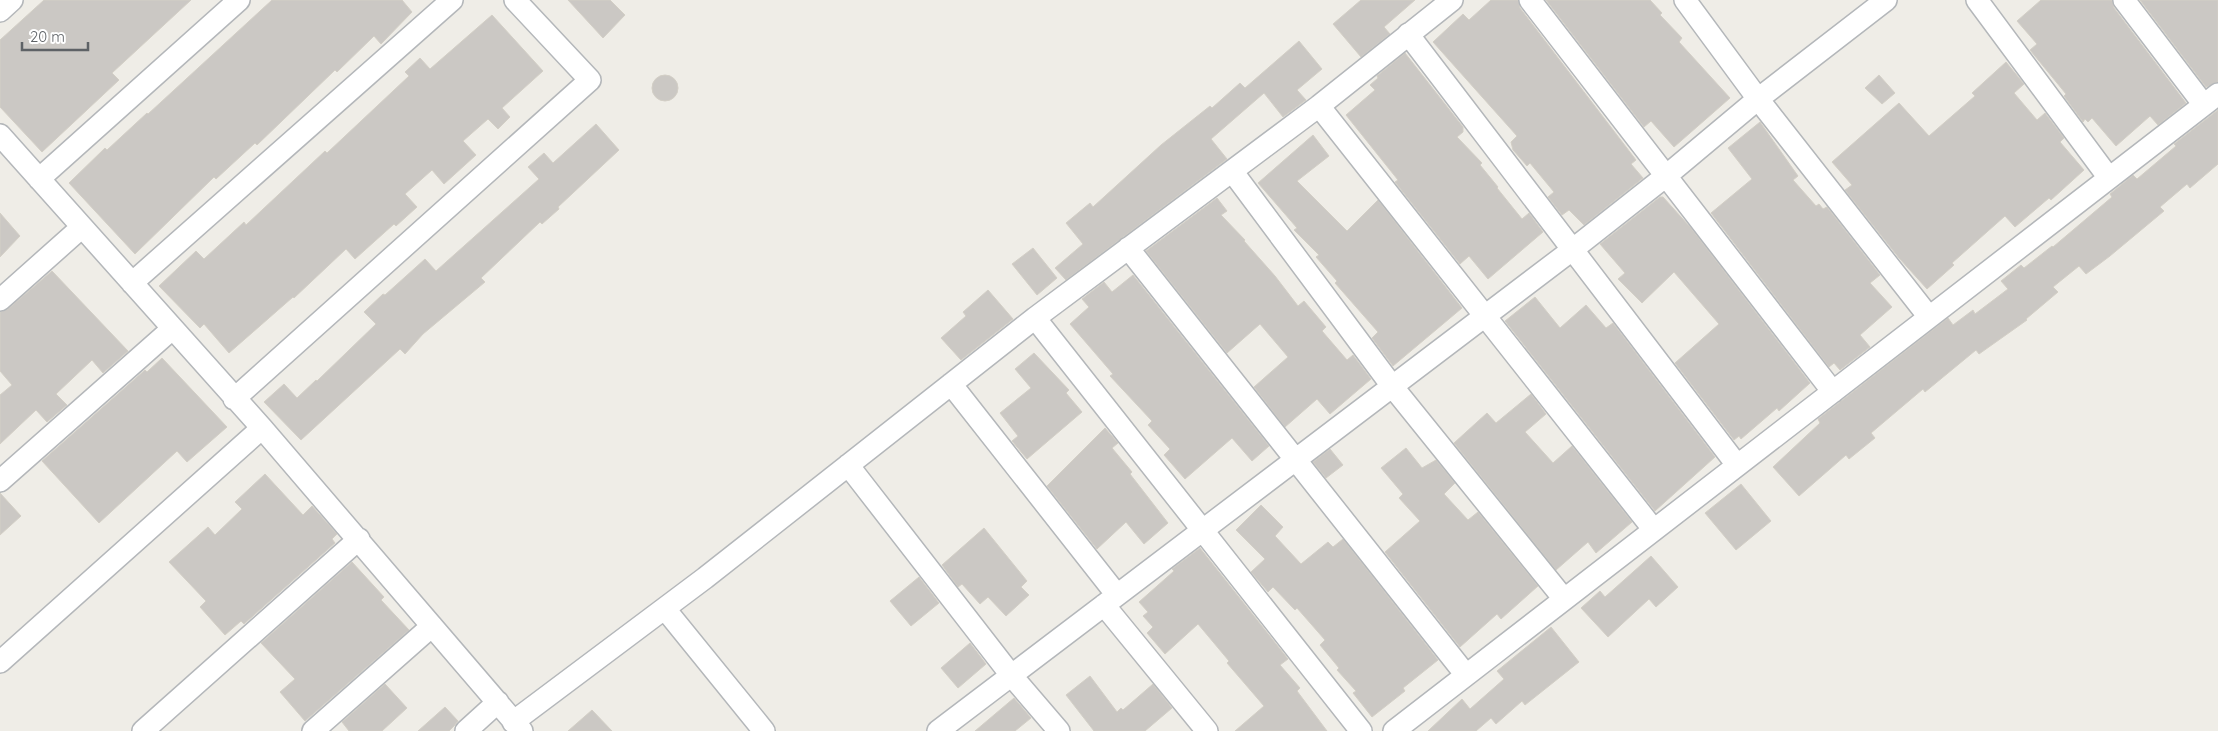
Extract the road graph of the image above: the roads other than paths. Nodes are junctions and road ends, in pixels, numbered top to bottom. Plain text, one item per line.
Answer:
1 (12, 0) edge
2 (240, 0) edge
3 (452, 0) edge
4 (514, 0) edge
5 (1452, 0) edge
6 (1530, 0) edge
7 (1685, 0) edge
8 (1886, 0) edge
9 (1977, 0) edge
10 (2124, 0) edge
11 (0, 11) edge
12 (1408, 34) junction
13 (1758, 99) junction
14 (2211, 99) edge
15 (1320, 106) junction
16 (0, 135) edge
17 (1232, 171) junction
18 (1666, 176) junction
19 (2110, 178) junction
20 (39, 179) junction
21 (82, 227) junction
22 (1128, 248) junction
23 (1572, 250) junction
24 (132, 283) junction
25 (0, 300) edge
26 (1486, 315) junction
27 (1929, 317) junction
28 (1034, 318) junction
29 (172, 329) junction
30 (952, 384) junction
31 (1392, 386) junction
32 (1833, 392) junction
33 (234, 399) junction
34 (262, 428) junction
35 (1295, 459) junction
36 (848, 465) junction
37 (1738, 465) junction
38 (0, 481) edge
39 (1202, 530) junction
40 (1654, 530) junction
41 (359, 538) junction
42 (1110, 600) junction
43 (1564, 600) junction
44 (665, 609) junction
45 (432, 626) junction
46 (0, 662) edge
47 (1011, 675) junction
48 (1466, 675) junction
49 (498, 702) junction
50 (518, 726) edge
51 (143, 731) edge
52 (313, 731) edge
53 (466, 731) edge
54 (764, 731) edge
55 (938, 731) edge
56 (1059, 731) edge
57 (1207, 731) edge
58 (1362, 731) edge
59 (1394, 731) edge

1 - 11 street
2 - 20 street
3 - 24 street
4 - 33 street
5 - 12 street
6 - 18 street
7 - 13 street
8 - 13 street
9 - 19 street
10 - 14 street
12 - 15 street
12 - 23 street
13 - 18 street
13 - 27 street
14 - 19 street
15 - 17 street
15 - 26 street
16 - 20 street
17 - 22 street
17 - 31 street
18 - 23 street
18 - 32 street
19 - 27 street
20 - 21 street
21 - 24 street
21 - 25 street
22 - 28 street
22 - 35 street
23 - 26 street
23 - 37 street
24 - 29 street
26 - 31 street
26 - 40 street
27 - 32 street
28 - 30 street
28 - 39 street
29 - 33 street
29 - 38 street
30 - 36 street
30 - 42 street
31 - 35 street
31 - 43 street
32 - 37 street
33 - 34 street
34 - 41 street
34 - 46 street
35 - 39 street
35 - 48 street
36 - 44 street
36 - 47 street
37 - 40 street
39 - 42 street
39 - 58 street
40 - 43 street
41 - 45 street
41 - 51 street
42 - 47 street
42 - 57 street
43 - 48 street
44 - 50 street
44 - 54 street
45 - 49 street
45 - 52 street
47 - 55 street
47 - 56 street
48 - 59 street
49 - 50 street
49 - 53 street

